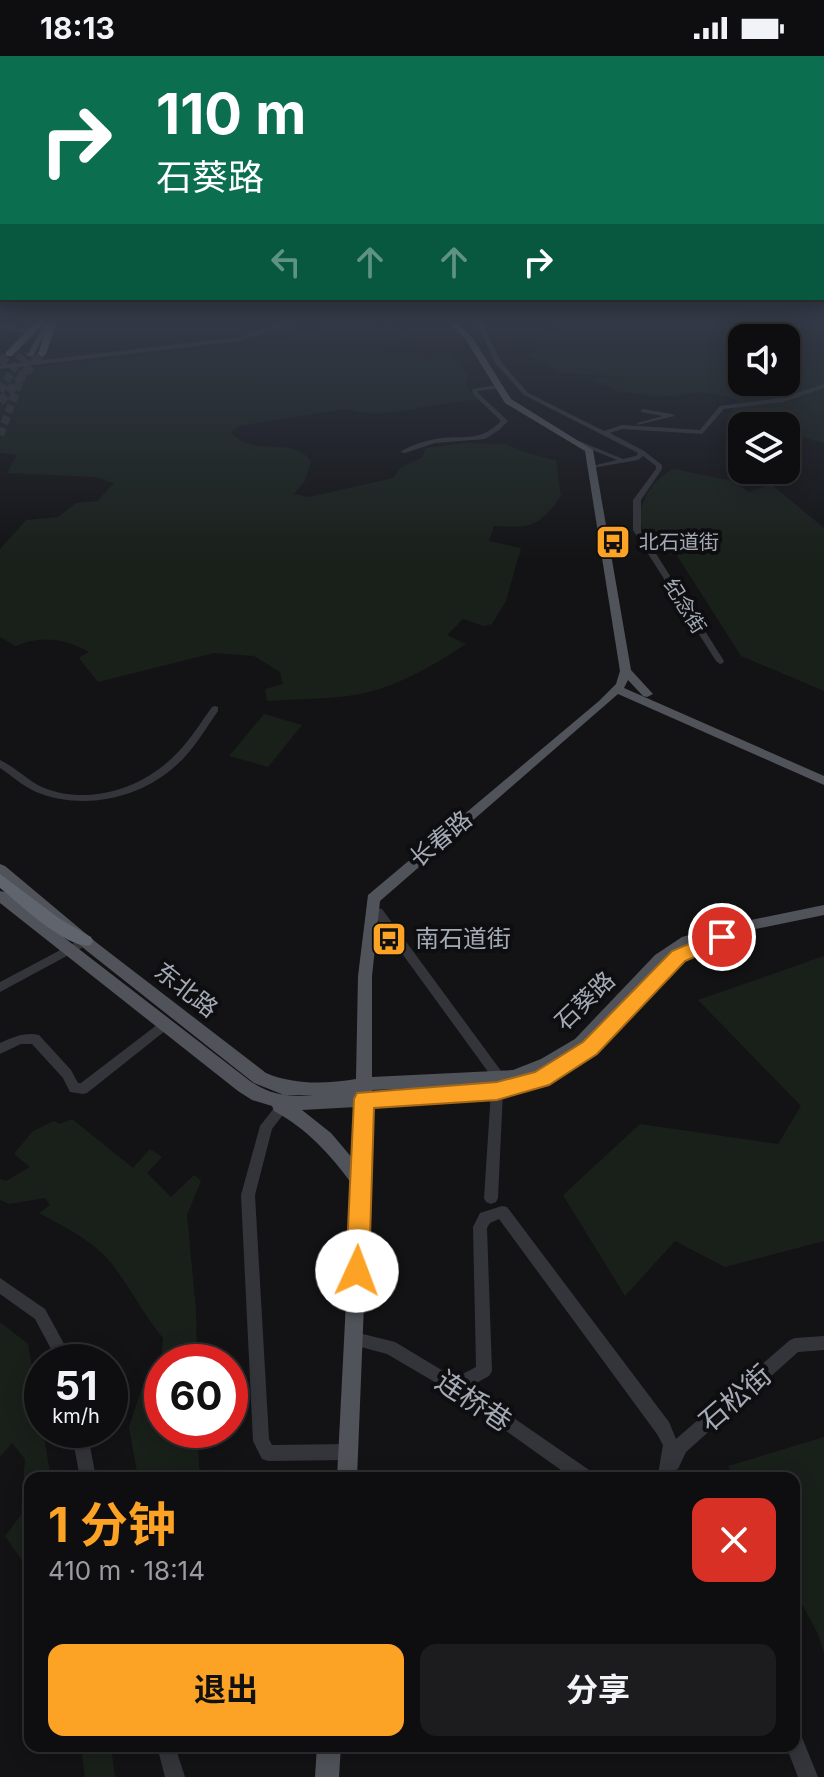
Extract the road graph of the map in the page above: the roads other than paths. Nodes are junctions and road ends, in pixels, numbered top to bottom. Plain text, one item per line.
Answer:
1 (484, 401) edge
2 (510, 401) edge
3 (539, 401) edge
4 (772, 401) edge
5 (643, 411) dead end
6 (622, 427) junction
7 (604, 433) junction
8 (618, 440) junction
9 (577, 442) junction
10 (403, 452) dead end
11 (642, 452) junction
12 (620, 459) junction
13 (630, 460) junction
14 (659, 465) junction
15 (596, 466) junction
16 (720, 661) dead end
17 (626, 671) junction
18 (622, 689) junction
19 (647, 694) junction
20 (215, 709) dead end
21 (0, 763) edge
22 (824, 774) edge
23 (824, 781) edge
24 (0, 869) edge
25 (0, 880) edge
26 (0, 896) edge
27 (824, 910) edge
28 (378, 912) dead end
29 (824, 917) edge
30 (85, 941) junction
31 (69, 949) junction
32 (0, 987) edge
33 (166, 1024) junction
34 (0, 1049) edge
35 (499, 1085) junction
36 (364, 1092) junction
37 (258, 1095) junction
38 (283, 1107) junction
39 (360, 1181) junction
40 (491, 1198) dead end
41 (0, 1285) edge
42 (7, 1295) edge
43 (355, 1339) junction
44 (824, 1343) edge
45 (56, 1344) edge
46 (455, 1386) junction
47 (82, 1448) edge
48 (349, 1452) junction
49 (87, 1472) edge
50 (347, 1472) edge
51 (577, 1472) edge
52 (667, 1472) edge
53 (668, 1472) edge
54 (168, 1752) edge
55 (329, 1752) edge
56 (798, 1752) edge
57 (175, 1777) edge
58 (327, 1777) edge
59 (808, 1777) edge

1 - 10 street
2 - 9 main road
3 - 7 street
4 - 6 street
5 - 6 street
6 - 7 street
7 - 8 street
8 - 11 street
8 - 12 street
9 - 12 street
9 - 15 main road
11 - 13 street
11 - 14 street
12 - 15 street
13 - 14 street
13 - 15 street
14 - 16 street, 纪念街
15 - 17 main road
17 - 18 main road
17 - 19 main road
18 - 19 main road
18 - 23 main road
18 - 36 main road, 长春路
19 - 22 main road
20 - 21 street
24 - 30 main road, 东北路
25 - 30 highway
26 - 31 main road, 东北路
27 - 35 main road, 石葵路
28 - 35 street
29 - 35 main road, 石葵路
30 - 31 street
30 - 36 main road, 东北路
31 - 32 street
31 - 33 main road, 东北路
33 - 34 street
33 - 37 main road, 东北路
35 - 36 main road, 石葵路
35 - 40 street
36 - 37 main road, 东北路
36 - 39 main road, 长春路
37 - 38 main road
38 - 39 main road
38 - 48 street
39 - 43 main road, 长春路
41 - 42 street
42 - 45 street
43 - 46 street, 连桥巷
43 - 48 main road, 长春路
44 - 53 street, 石松街
46 - 51 street, 连桥巷
46 - 52 street
47 - 49 street
48 - 50 main road, 长春路
54 - 57 street
55 - 58 main road
56 - 59 street

